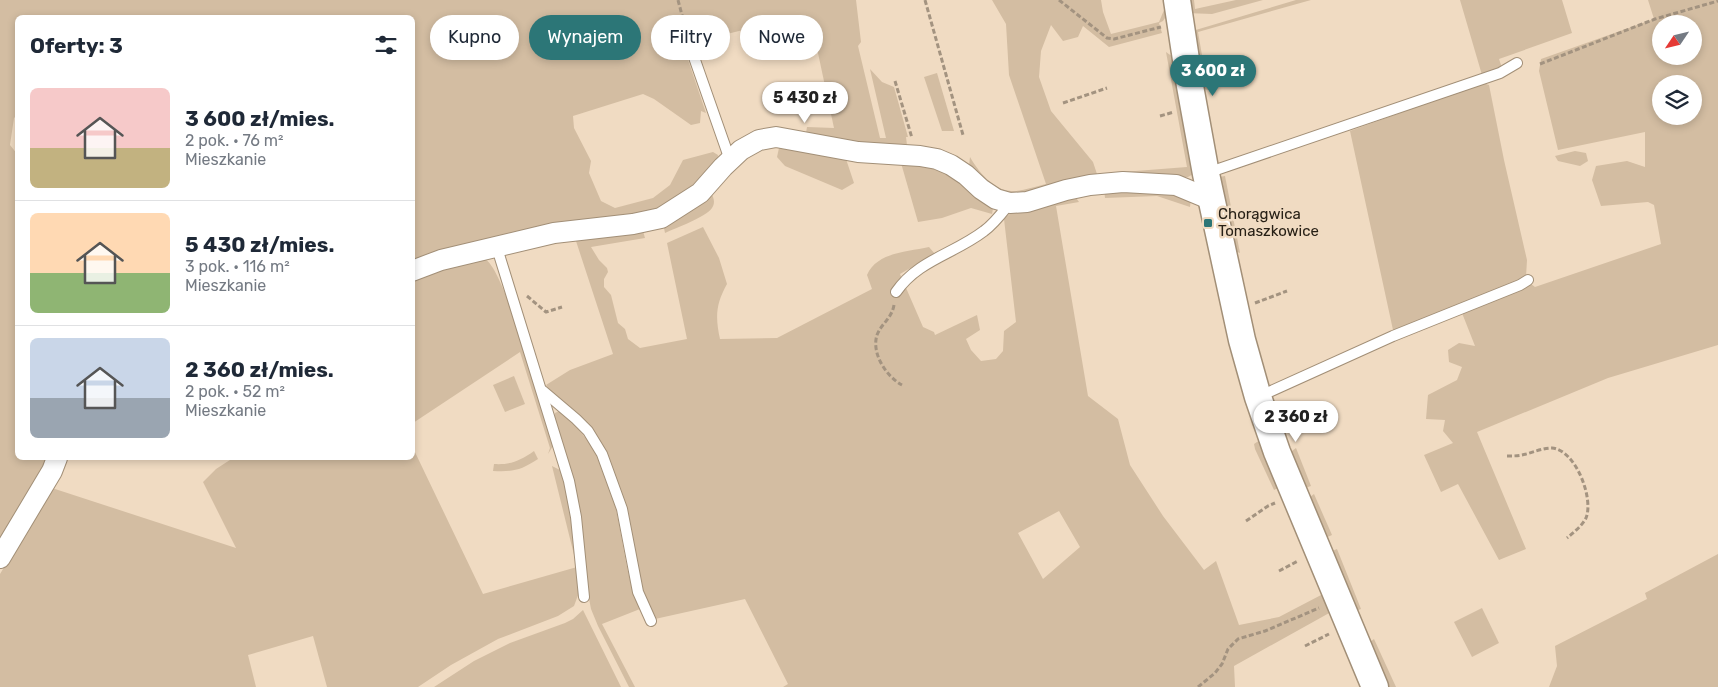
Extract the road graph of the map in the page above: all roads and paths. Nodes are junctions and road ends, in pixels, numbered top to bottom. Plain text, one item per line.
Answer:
1 (678, 0) edge
2 (925, 0) edge
3 (1059, 0) edge
4 (1718, 1) edge
5 (1179, 13) edge
6 (682, 15) edge
7 (695, 60) edge
8 (1517, 63) dead end
9 (1540, 64) dead end
10 (895, 81) dead end
11 (1107, 88) dead end
12 (1063, 104) dead end
13 (1177, 111) dead end
14 (1160, 116) dead end
15 (963, 135) dead end
16 (912, 137) dead end
17 (730, 160) junction
18 (1206, 174) junction
19 (1212, 200) junction
20 (1010, 203) junction
21 (496, 248) junction
22 (415, 270) edge
23 (1528, 280) dead end
24 (1288, 291) dead end
25 (896, 292) joint
26 (524, 293) dead end
27 (1249, 305) dead end
28 (562, 307) dead end
29 (902, 385) dead end
30 (542, 390) junction
31 (1258, 397) junction
32 (1507, 456) dead end
33 (56, 460) edge
34 (1280, 501) dead end
35 (1246, 521) dead end
36 (1567, 538) dead end
37 (0, 558) edge
38 (1300, 561) dead end
39 (1279, 571) dead end
40 (584, 597) dead end
41 (1338, 600) junction
42 (651, 621) dead end
43 (1330, 634) dead end
44 (1305, 646) dead end
45 (1198, 687) edge
46 (1375, 687) edge

1 - 6 path
2 - 15 path
3 - 5 path
4 - 9 path
5 - 18 street
7 - 17 lane
8 - 18 lane
10 - 16 path
11 - 12 path
13 - 14 path
17 - 20 street
17 - 21 street
18 - 19 street
19 - 20 street
19 - 31 street
20 - 25 lane
21 - 22 street
21 - 30 lane
23 - 31 lane
24 - 27 path
25 - 29 path
26 - 28 path
30 - 40 lane
30 - 42 lane
31 - 41 street
32 - 36 path
33 - 37 street
34 - 35 path
38 - 39 path
41 - 45 path
41 - 46 street
43 - 44 path

